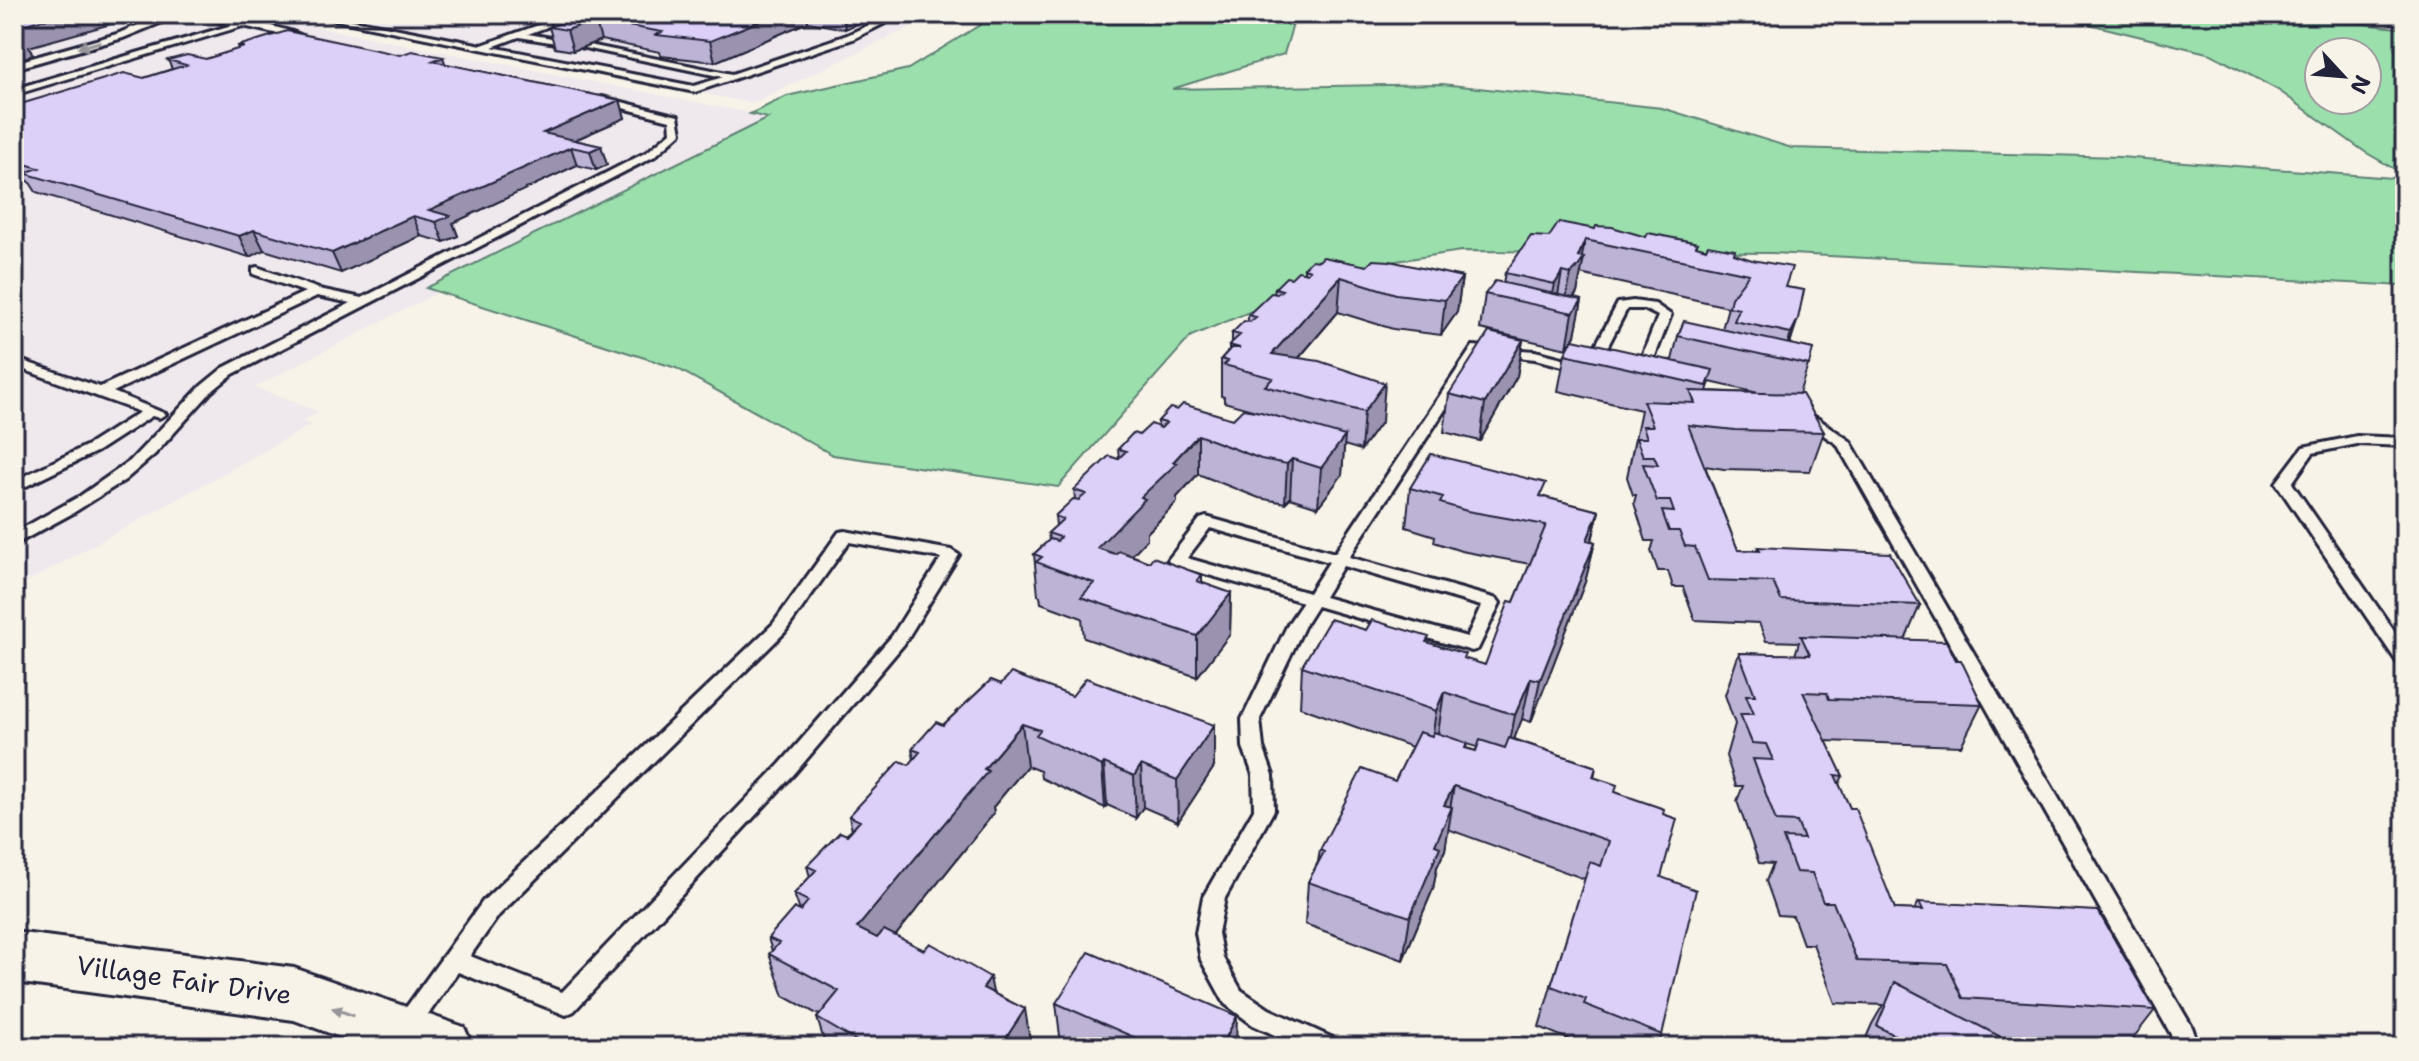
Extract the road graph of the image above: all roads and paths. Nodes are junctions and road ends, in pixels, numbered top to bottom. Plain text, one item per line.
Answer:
1 (140, 14) edge
2 (178, 14) edge
3 (194, 14) edge
4 (310, 14) edge
5 (578, 14) edge
6 (899, 14) edge
7 (161, 18) junction
8 (243, 24) junction
9 (519, 34) junction
10 (306, 37) edge
11 (566, 43) edge
12 (486, 46) junction
13 (584, 47) edge
14 (14, 66) edge
15 (728, 75) junction
16 (14, 92) edge
17 (586, 97) edge
18 (257, 271) dead end
19 (316, 292) junction
20 (365, 302) junction
21 (14, 362) edge
22 (1589, 368) junction
23 (101, 392) junction
24 (151, 411) junction
25 (1783, 414) edge
26 (175, 420) junction
27 (2405, 442) edge
28 (14, 487) edge
29 (14, 540) edge
30 (1339, 560) junction
31 (1313, 598) junction
32 (2405, 661) edge
33 (14, 957) edge
34 (454, 960) junction
35 (422, 1040) edge
36 (1326, 1047) edge
37 (2187, 1047) edge

1 - 7 lane
2 - 7 lane
3 - 8 lane
4 - 12 lane
5 - 9 lane
6 - 15 lane
7 -> 14 lane
8 - 10 lane
8 - 16 lane
9 - 11 lane
9 - 12 lane
12 - 15 lane
13 - 15 lane
17 - 20 lane
18 - 19 lane
19 - 20 lane
19 - 23 lane
20 - 26 lane
21 - 23 lane
22 - 22 lane
22 - 30 lane
23 - 24 lane
24 - 26 lane
24 - 28 lane
25 - 37 lane
26 - 29 lane
27 - 32 lane
30 - 31 lane
30 - 31 lane
30 - 31 lane
31 - 36 lane
35 -> 33 street, Village Fair Drive
34 - 34 lane
34 - 35 lane

